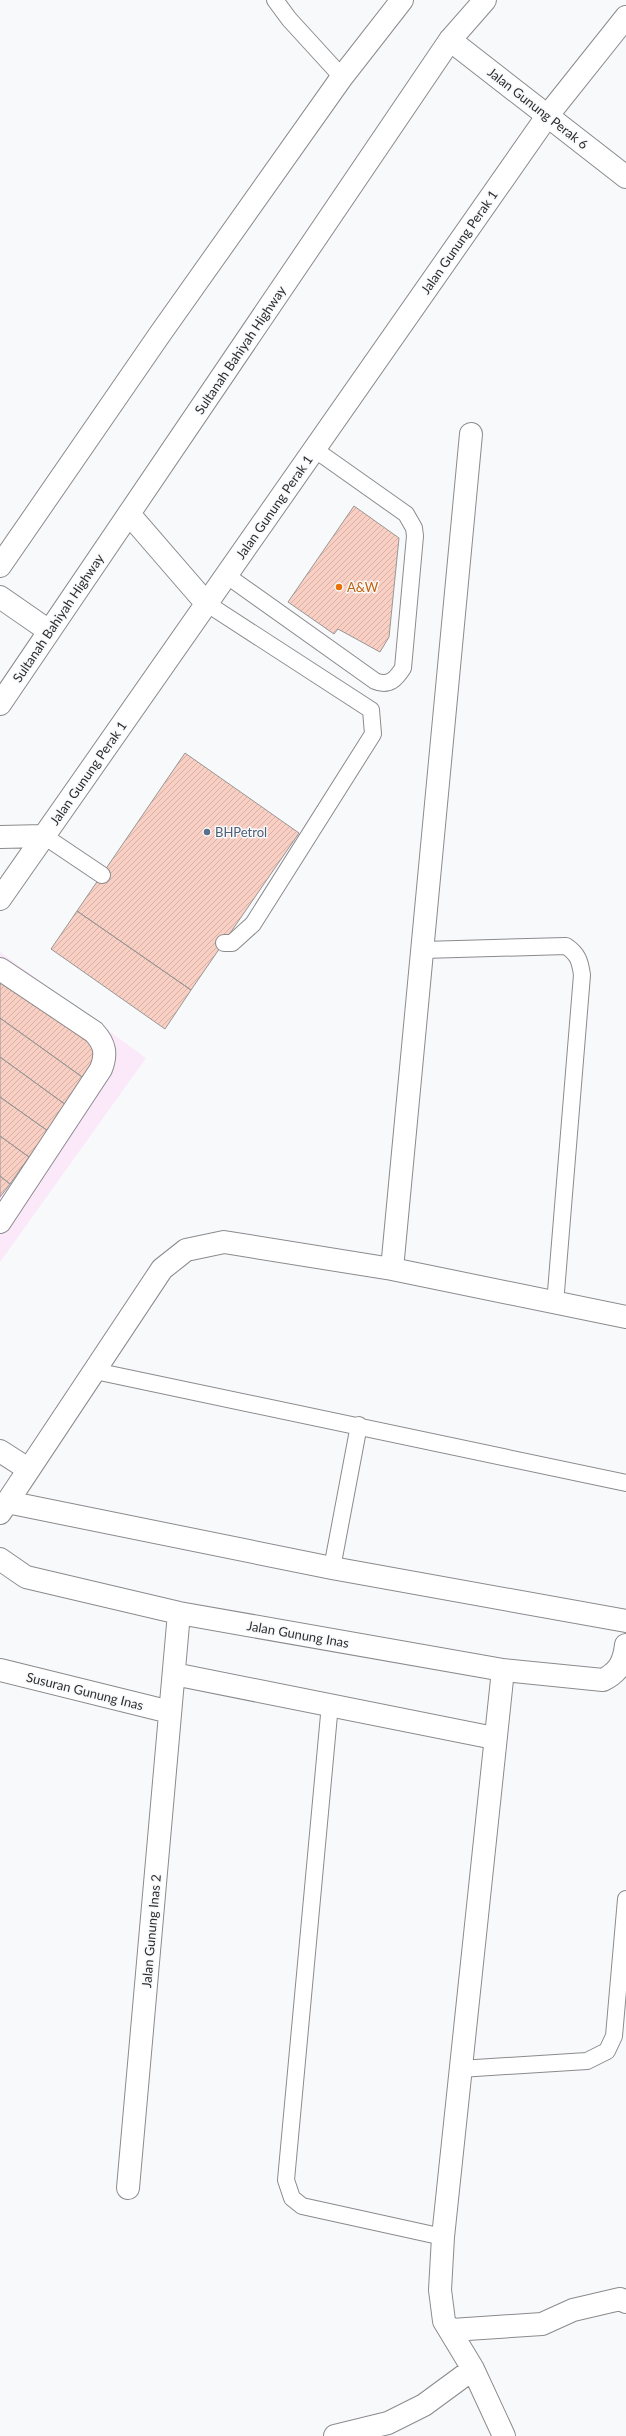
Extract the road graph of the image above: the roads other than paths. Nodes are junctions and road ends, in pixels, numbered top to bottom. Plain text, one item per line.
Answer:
1 (275, 0) edge
2 (402, 0) edge
3 (485, 0) edge
4 (626, 17) edge
5 (450, 40) junction
6 (342, 77) junction
7 (548, 115) junction
8 (626, 177) edge
9 (471, 434) dead end
10 (314, 450) junction
11 (129, 514) junction
12 (0, 566) edge
13 (226, 575) junction
14 (0, 597) edge
15 (206, 604) junction
16 (50, 631) junction
17 (0, 703) edge
18 (44, 836) junction
19 (0, 838) edge
20 (102, 875) dead end
21 (0, 899) edge
22 (224, 943) dead end
23 (423, 950) junction
24 (0, 969) edge
25 (0, 1222) edge
26 (392, 1269) junction
27 (555, 1304) junction
28 (626, 1317) edge
29 (95, 1371) junction
30 (359, 1425) junction
31 (0, 1451) edge
32 (28, 1469) junction
33 (626, 1482) edge
34 (3, 1507) edge
35 (0, 1559) edge
36 (332, 1568) junction
37 (179, 1613) junction
38 (626, 1621) edge
39 (626, 1645) edge
40 (0, 1670) edge
41 (502, 1670) junction
42 (174, 1674) junction
43 (330, 1704) junction
44 (170, 1712) junction
45 (494, 1738) junction
46 (626, 1899) edge
47 (460, 2068) junction
48 (128, 2188) dead end
49 (443, 2237) junction
50 (626, 2302) edge
51 (452, 2330) junction
52 (473, 2369) junction
53 (335, 2436) edge
54 (504, 2436) edge

1 - 6 lane
2 - 6 street
3 - 5 street, Sultanah Bahiyah Highway
4 - 7 street, Jalan Gunung Perak 1
5 - 7 street, Jalan Gunung Perak 6
5 - 11 street, Sultanah Bahiyah Highway
6 - 12 street
7 - 8 street, Jalan Gunung Perak 6
7 - 10 street, Jalan Gunung Perak 1
9 - 23 street
10 - 13 street, Jalan Gunung Perak 1
10 - 13 lane
11 - 15 street
11 - 16 street, Sultanah Bahiyah Highway
13 - 15 street, Jalan Gunung Perak 1
14 - 16 street
15 - 18 street, Jalan Gunung Perak 1
15 - 22 lane
16 - 17 street, Sultanah Bahiyah Highway
18 - 19 street
18 - 20 lane
18 - 21 street, Jalan Gunung Perak 1
23 - 26 street
23 - 27 lane
24 - 25 street
26 - 27 street
26 - 29 street
27 - 28 street
29 - 30 lane
29 - 32 street
30 - 33 lane
30 - 36 lane
31 - 32 street
32 - 34 street
34 - 36 street
35 - 37 street, Jalan Gunung Inas
36 - 38 street
37 - 41 street, Jalan Gunung Inas
37 - 42 street, Jalan Gunung Inas 2
39 - 41 street, Jalan Gunung Inas
40 - 44 street, Susuran Gunung Inas
41 - 45 street
42 - 43 street
42 - 44 street, Jalan Gunung Inas 2
43 - 45 street
43 - 49 lane
44 - 48 street, Jalan Gunung Inas 2
45 - 47 street
46 - 47 lane
47 - 49 street
49 - 51 street
50 - 51 street
51 - 52 street
52 - 53 street
52 - 54 street

